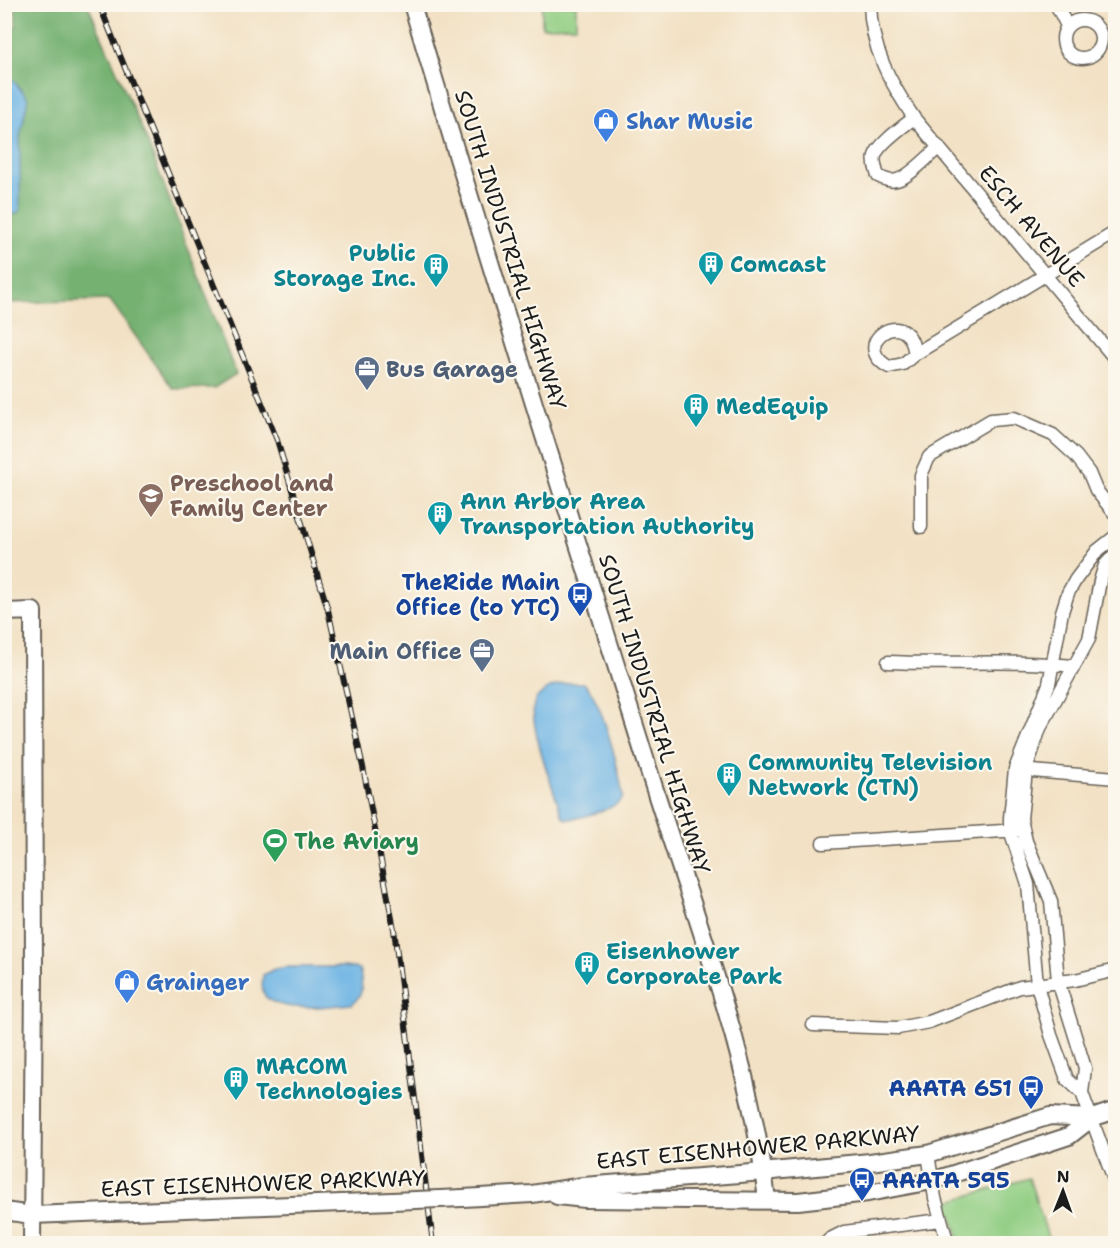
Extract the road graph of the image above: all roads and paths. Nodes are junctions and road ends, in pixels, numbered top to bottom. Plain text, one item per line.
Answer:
1 (411, 4) edge
2 (870, 4) edge
3 (1056, 4) edge
4 (1067, 26) dead end
5 (914, 118) junction
6 (939, 147) junction
7 (1116, 232) edge
8 (1046, 275) junction
9 (915, 354) dead end
10 (1116, 360) edge
11 (1116, 515) edge
12 (921, 527) dead end
13 (1116, 536) edge
14 (1116, 553) edge
15 (4, 612) edge
16 (888, 662) dead end
17 (1054, 664) junction
18 (1074, 666) junction
19 (1021, 770) junction
20 (1116, 778) edge
21 (1016, 830) junction
22 (823, 843) dead end
23 (1116, 970) edge
24 (1058, 981) junction
25 (1037, 985) junction
26 (813, 1025) dead end
27 (1082, 1093) junction
28 (1116, 1110) edge
29 (1092, 1118) junction
30 (928, 1154) junction
31 (764, 1172) junction
32 (932, 1181) junction
33 (1116, 1185) edge
34 (532, 1194) junction
35 (767, 1200) junction
36 (4, 1211) edge
37 (32, 1215) junction
38 (941, 1220) junction
39 (4, 1222) edge
40 (32, 1244) edge
41 (825, 1244) edge
42 (948, 1244) edge

1 - 31 street, SOUTH INDUSTRIAL HIGHWAY
2 - 5 street, ESCH AVENUE
3 - 4 street
5 - 6 street, ESCH AVENUE
5 - 6 street
6 - 8 street, ESCH AVENUE
7 - 8 street
8 - 9 street
8 - 10 street, ESCH AVENUE
11 - 12 street
13 - 17 street
14 - 18 street
15 - 37 street
16 - 17 street
17 - 18 street
17 - 19 street
18 - 19 street
19 - 20 street
19 - 21 street
21 - 22 street
21 - 24 street
21 - 25 street
23 - 24 street
24 - 25 street
24 - 27 street
25 - 26 street
25 - 27 street
27 - 29 street
28 - 29 street, EAST EISENHOWER PARKWAY
29 - 30 street, EAST EISENHOWER PARKWAY
29 - 32 street, EAST EISENHOWER PARKWAY
29 - 33 street
30 - 31 street, EAST EISENHOWER PARKWAY
30 - 32 street
31 - 34 street, EAST EISENHOWER PARKWAY
31 - 35 street, SOUTH INDUSTRIAL HIGHWAY
32 - 35 street, EAST EISENHOWER PARKWAY
32 - 38 street
34 - 35 street, EAST EISENHOWER PARKWAY
34 - 37 street, EAST EISENHOWER PARKWAY, bridge
36 - 37 street, EAST EISENHOWER PARKWAY
37 - 39 street, EAST EISENHOWER PARKWAY
37 - 40 street
38 - 41 street
38 - 42 street

